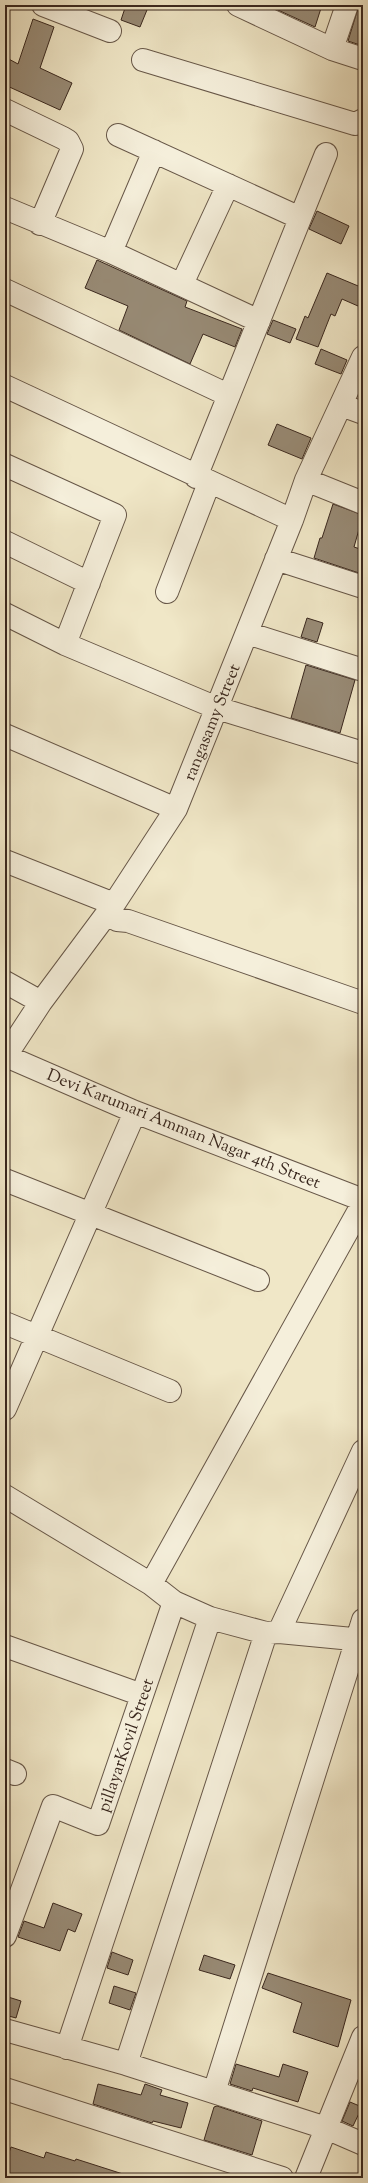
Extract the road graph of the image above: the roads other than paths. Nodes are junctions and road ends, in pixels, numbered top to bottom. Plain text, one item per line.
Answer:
1 (44, 5) edge
2 (238, 5) edge
3 (347, 5) edge
4 (261, 10) edge
5 (110, 31) dead end
6 (332, 49) junction
7 (363, 59) edge
8 (143, 60) dead end
9 (5, 110) edge
10 (363, 120) edge
11 (118, 135) dead end
12 (154, 151) junction
13 (326, 154) dead end
14 (228, 185) junction
15 (5, 208) edge
16 (300, 218) junction
17 (40, 224) junction
18 (111, 252) junction
19 (182, 284) junction
20 (5, 290) edge
21 (259, 321) junction
22 (363, 357) edge
23 (5, 386) edge
24 (228, 394) junction
25 (341, 405) junction
26 (363, 413) edge
27 (5, 465) edge
28 (203, 480) junction
29 (306, 480) junction
30 (363, 503) edge
31 (292, 520) junction
32 (5, 542) edge
33 (276, 559) junction
34 (89, 583) junction
35 (363, 587) edge
36 (167, 592) dead end
37 (5, 614) edge
38 (247, 633) junction
39 (65, 644) junction
40 (363, 670) edge
41 (217, 708) junction
42 (5, 735) edge
43 (363, 753) edge
44 (176, 809) junction
45 (5, 861) edge
46 (110, 908) junction
47 (5, 982) edge
48 (41, 1002) junction
49 (363, 1003) edge
50 (6, 1056) edge
51 (135, 1112) junction
52 (5, 1180) edge
53 (363, 1200) edge
54 (363, 1203) edge
55 (92, 1213) junction
56 (258, 1280) dead end
57 (5, 1323) edge
58 (36, 1336) junction
59 (170, 1391) dead end
60 (5, 1409) edge
61 (363, 1451) edge
62 (5, 1496) edge
63 (151, 1584) junction
64 (174, 1602) junction
65 (210, 1618) junction
66 (273, 1632) junction
67 (361, 1633) edge
68 (5, 1646) edge
69 (142, 1695) junction
70 (5, 1936) edge
71 (5, 2030) edge
72 (363, 2037) edge
73 (67, 2048) junction
74 (126, 2064) junction
75 (356, 2073) edge
76 (5, 2089) edge
77 (214, 2092) junction
78 (326, 2128) junction
79 (363, 2144) edge
80 (282, 2178) edge
81 (306, 2178) edge

1 - 5 street
2 - 4 street
3 - 6 street
4 - 6 street
6 - 7 street
8 - 10 street
9 - 17 street
11 - 12 street
12 - 14 street
12 - 18 street
13 - 16 street
14 - 16 street
14 - 19 street
15 - 17 street
16 - 21 street
17 - 18 street
18 - 19 street
19 - 21 street
20 - 24 street
21 - 24 street
22 - 25 street, rangasamy Street
23 - 28 street
24 - 28 street
25 - 26 street
25 - 29 street, rangasamy Street
27 - 34 street
28 - 31 street
28 - 36 street
29 - 30 street
29 - 31 street, rangasamy Street
31 - 33 street, rangasamy Street
32 - 34 street
33 - 35 street
33 - 38 street, rangasamy Street
34 - 39 street
37 - 39 street
38 - 40 street
38 - 41 street, rangasamy Street
39 - 41 street
41 - 43 street
41 - 44 street, rangasamy Street
42 - 44 street
44 - 46 street, rangasamy Street
45 - 46 street
46 - 48 street, rangasamy Street
46 - 49 street
47 - 48 street
48 - 50 street, rangasamy Street
50 - 51 street, Devi Karumari Amman Nagar 4th Street
51 - 53 street, Devi Karumari Amman Nagar 4th Street
51 - 55 street
52 - 55 street
54 - 63 street
55 - 56 street
55 - 58 street
57 - 58 street
58 - 59 street
58 - 60 street
61 - 66 street
62 - 63 street
63 - 64 street
64 - 65 street
64 - 69 street, pillayarKovil Street
65 - 66 street
65 - 73 street
66 - 67 street
66 - 74 street
67 - 77 street
68 - 69 street
69 - 70 street, pillayarKovil Street
71 - 73 street
72 - 75 street
73 - 74 street
74 - 77 street
75 - 78 street
76 - 80 street
77 - 78 street
78 - 79 street
78 - 81 street

